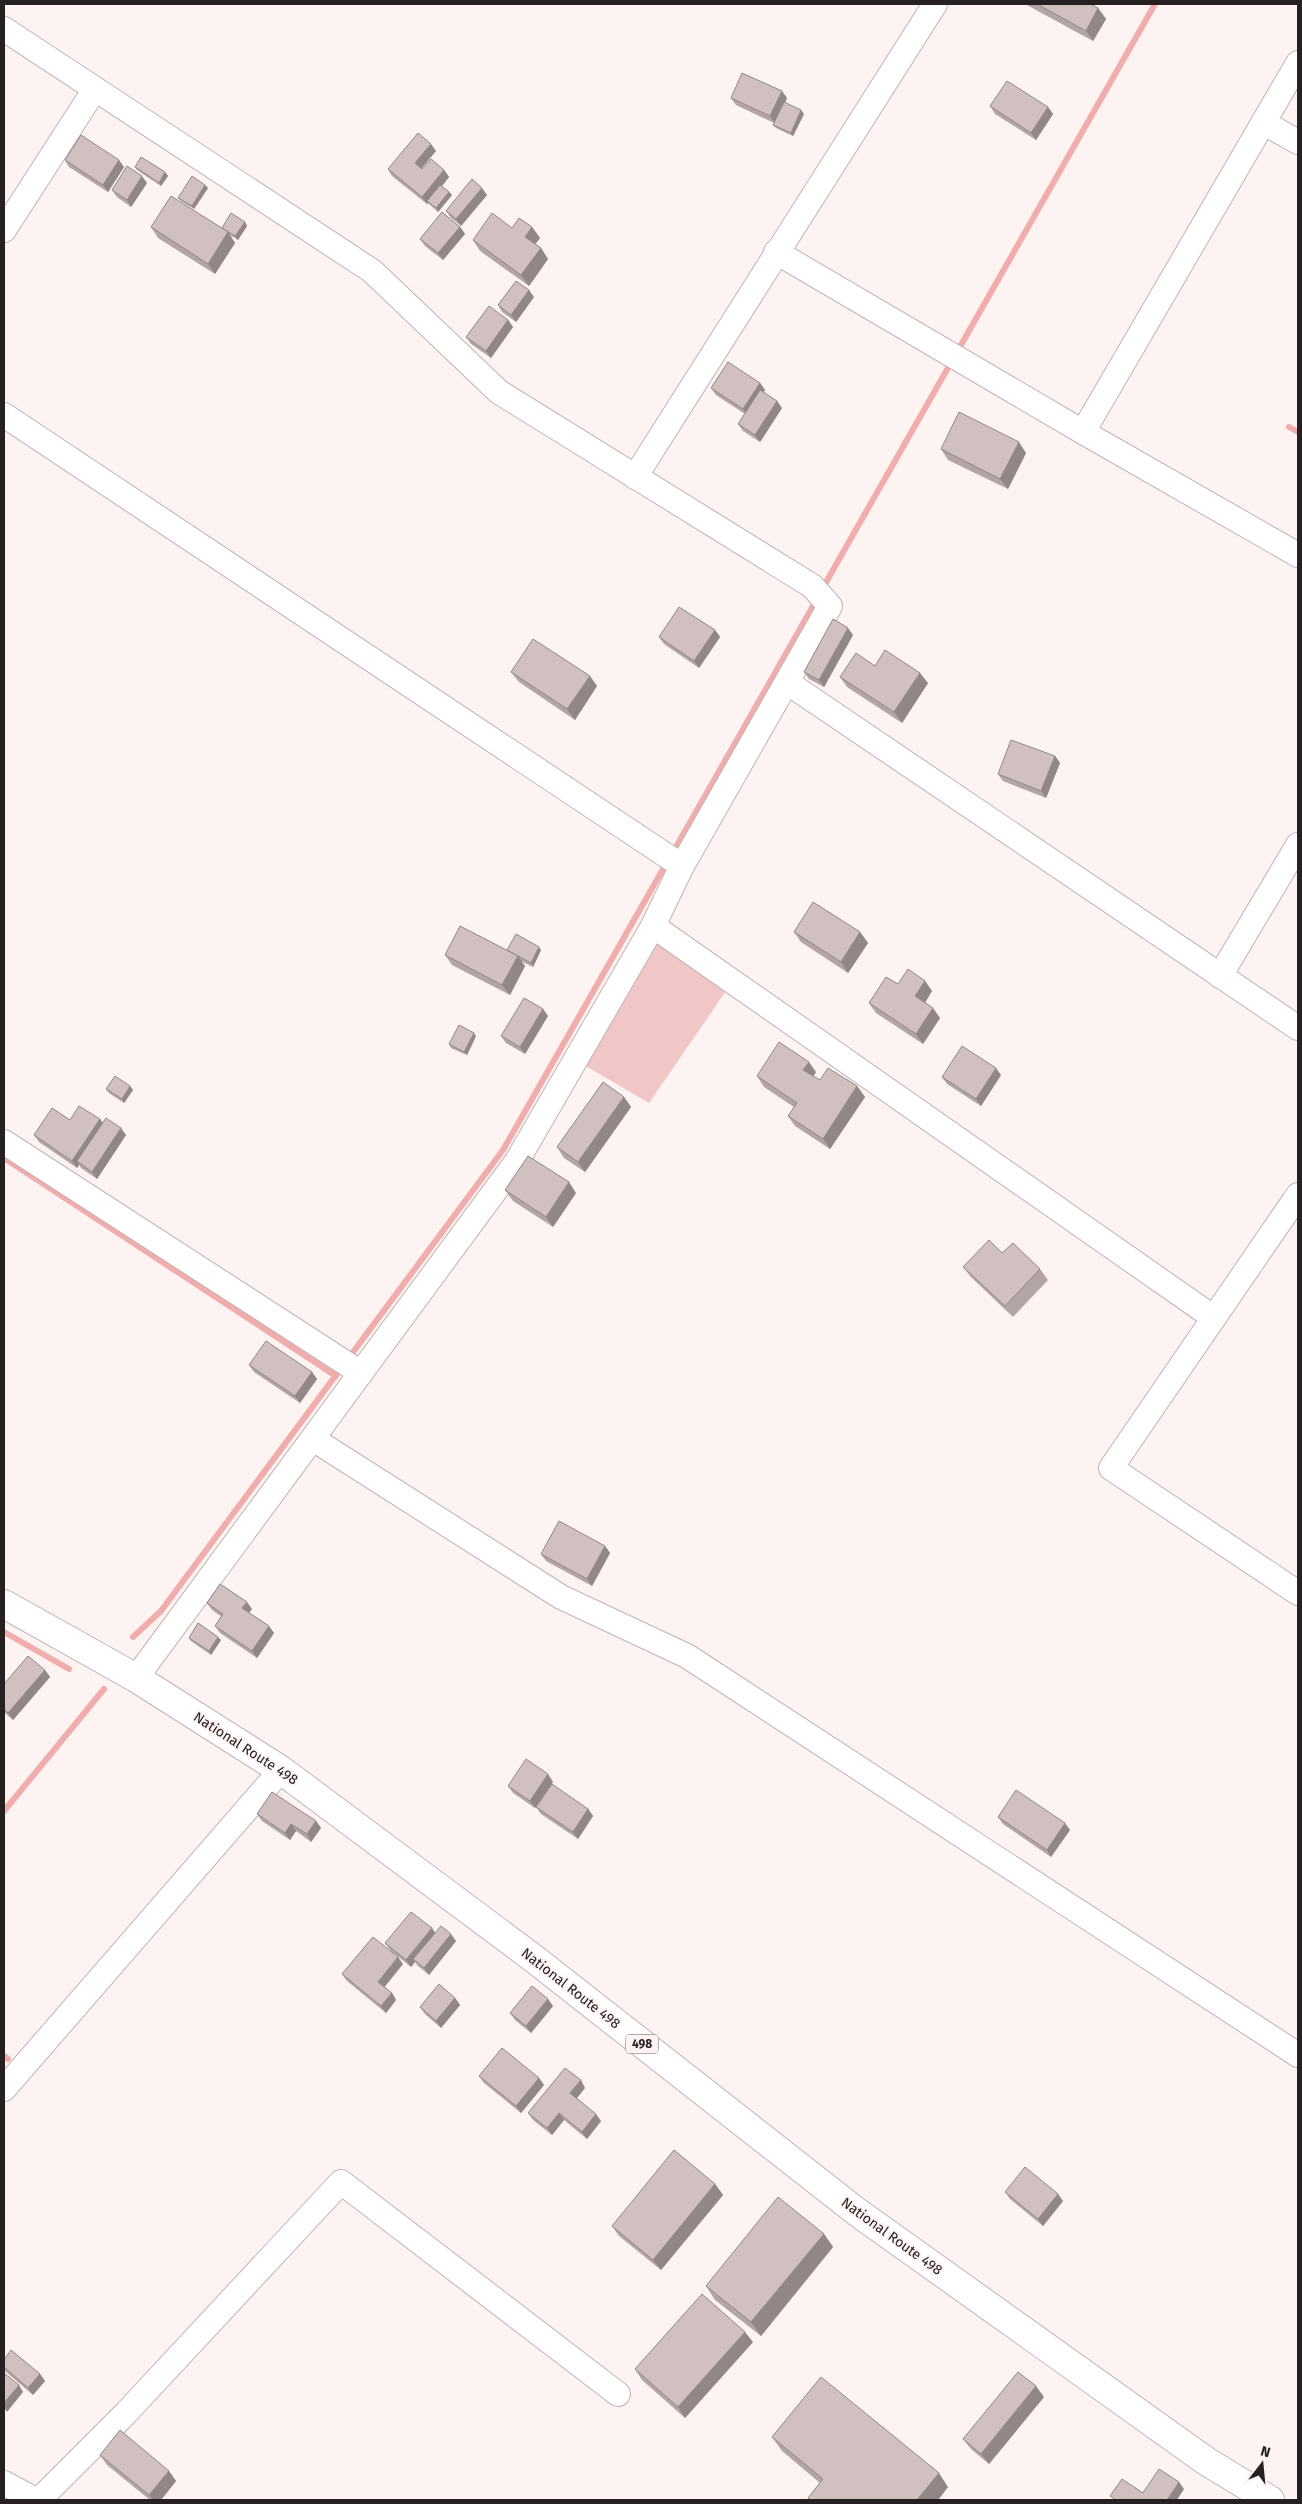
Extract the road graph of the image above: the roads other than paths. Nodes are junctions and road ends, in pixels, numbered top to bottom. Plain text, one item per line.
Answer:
1 (935, 4) edge
2 (4, 29) edge
3 (1298, 63) edge
4 (96, 90) junction
5 (1264, 123) junction
6 (1298, 142) edge
7 (4, 230) edge
8 (776, 252) junction
9 (4, 415) edge
10 (1083, 432) junction
11 (635, 477) junction
12 (1298, 555) edge
13 (788, 683) junction
14 (1298, 845) edge
15 (682, 866) junction
16 (653, 926) junction
17 (1220, 976) junction
18 (1298, 1028) edge
19 (4, 1142) edge
20 (1296, 1203) edge
21 (1214, 1318) junction
22 (362, 1373) junction
23 (313, 1439) junction
24 (1298, 1593) edge
25 (4, 1604) edge
26 (136, 1678) junction
27 (281, 1770) junction
28 (1298, 2056) edge
29 (4, 2089) edge
30 (618, 2394) dead end
31 (4, 2483) edge
32 (38, 2500) edge
33 (1270, 2500) edge

1 - 8 street
2 - 4 street
3 - 5 street
4 - 7 street
4 - 11 street
5 - 6 street
5 - 10 street
8 - 10 street
8 - 11 street
9 - 15 street
10 - 12 street
11 - 13 street
13 - 15 street
13 - 17 street
14 - 17 street
15 - 16 street
16 - 21 street
16 - 22 street
17 - 18 street
19 - 22 street
20 - 21 street
21 - 24 street
22 - 23 street
23 - 26 street
23 - 28 street
25 - 26 highway, National Route 498 / 498
26 - 27 highway, National Route 498 / 498
27 - 29 street
27 - 33 highway, National Route 498 / 498
30 - 32 street
31 - 32 street

